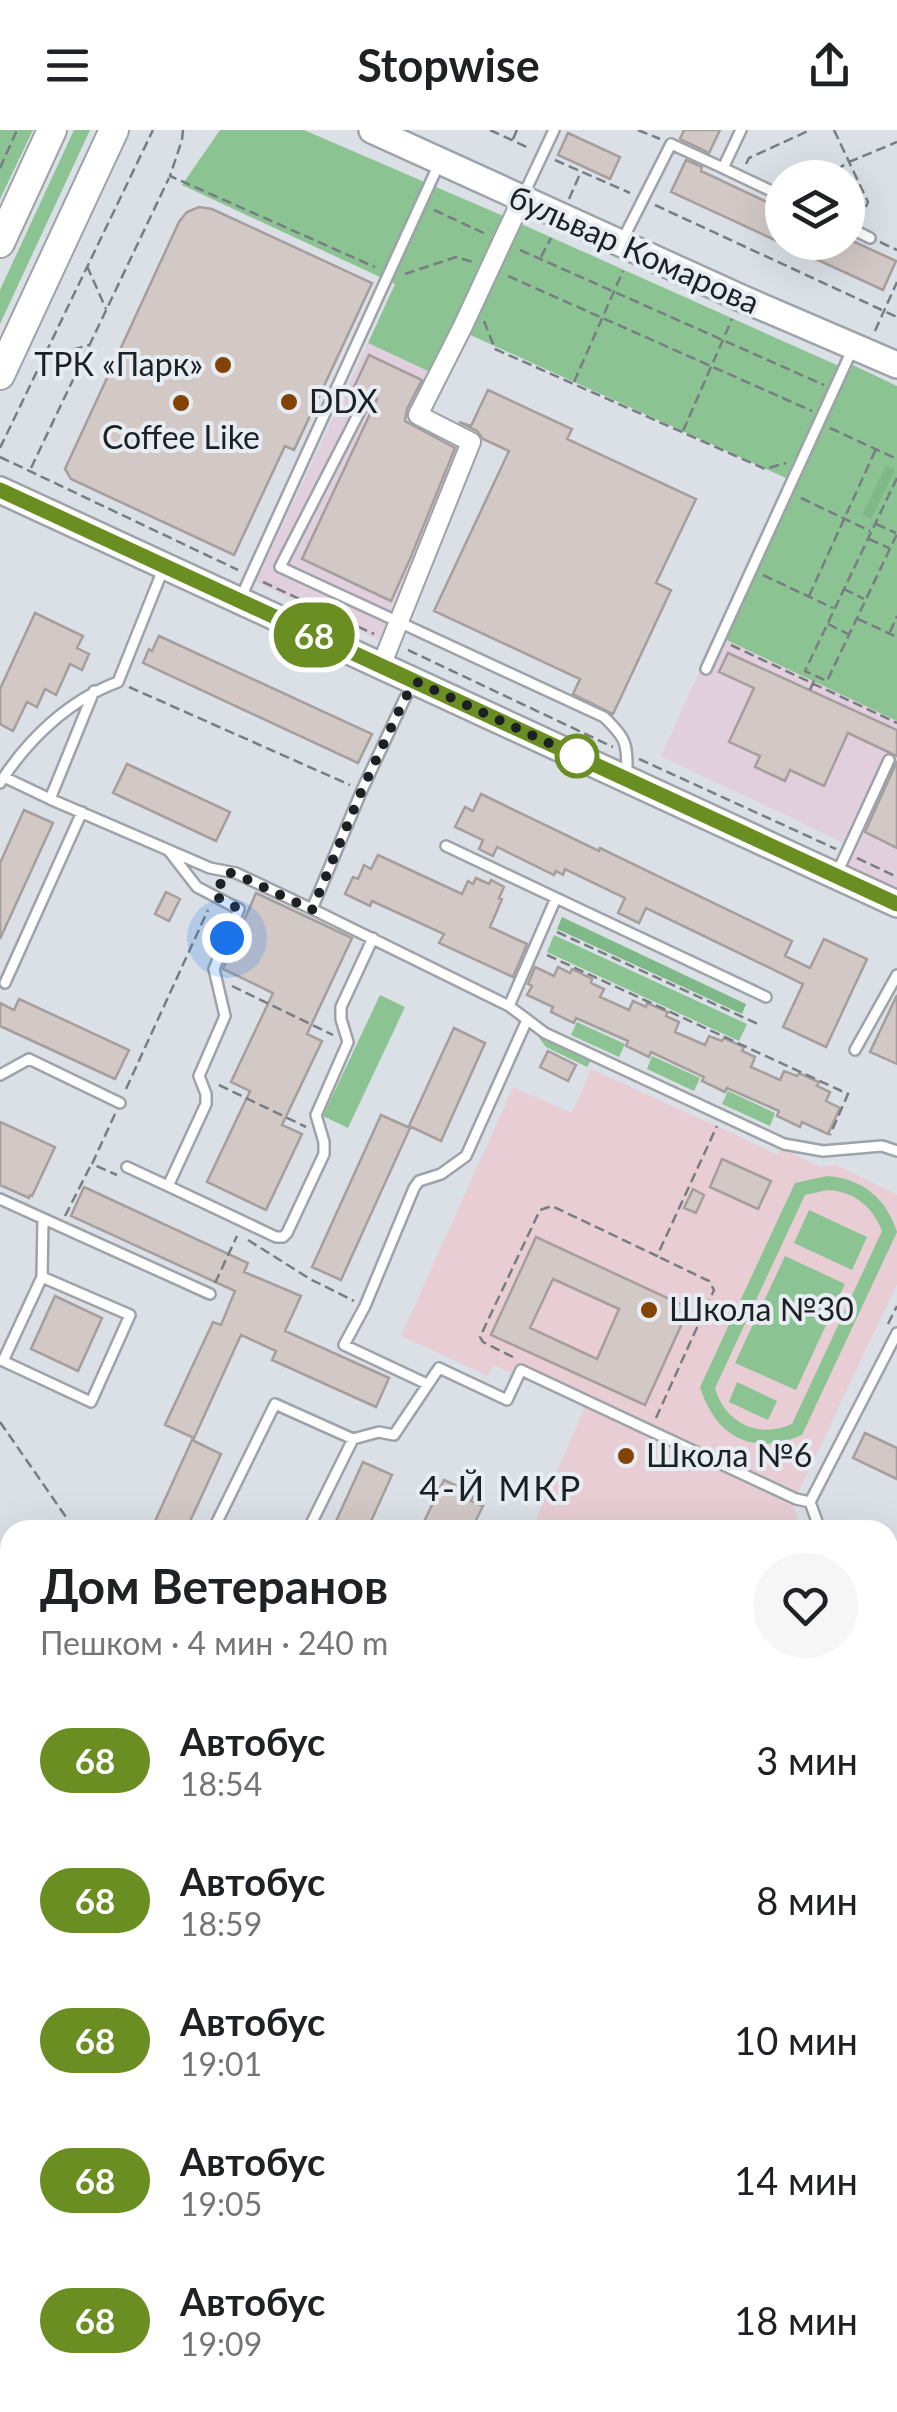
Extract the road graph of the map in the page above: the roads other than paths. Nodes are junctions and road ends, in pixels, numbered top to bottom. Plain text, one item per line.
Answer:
1 (52, 130) edge
2 (114, 130) edge
3 (372, 130) edge
4 (554, 130) edge
5 (741, 130) edge
6 (440, 162) junction
7 (723, 168) junction
8 (765, 188) edge
9 (522, 199) junction
10 (865, 236) edge
11 (870, 238) road end
12 (0, 244) edge
13 (627, 246) junction
14 (853, 348) junction
15 (897, 366) edge
16 (0, 375) edge
17 (363, 404) dead end
18 (0, 490) edge
19 (165, 564) junction
20 (245, 588) junction
21 (399, 622) junction
22 (380, 666) junction
23 (706, 668) dead end
24 (417, 682) junction
25 (94, 691) junction
26 (889, 760) dead end
27 (627, 766) junction
28 (2, 780) edge
29 (50, 799) junction
30 (82, 812) junction
31 (446, 846) dead end
32 (170, 851) junction
33 (841, 864) junction
34 (556, 898) junction
35 (897, 904) edge
36 (312, 910) junction
37 (373, 938) junction
38 (897, 976) edge
39 (5, 983) dead end
40 (766, 997) dead end
41 (509, 1006) junction
42 (527, 1020) junction
43 (855, 1050) dead end
44 (0, 1075) edge
45 (120, 1103) road end
46 (897, 1152) edge
47 (127, 1167) dead end
48 (168, 1186) junction
49 (0, 1199) edge
50 (43, 1220) junction
51 (42, 1277) junction
52 (210, 1294) dead end
53 (897, 1333) edge
54 (427, 1384) junction
55 (353, 1439) junction
56 (810, 1502) junction
57 (218, 1520) edge
58 (313, 1520) edge
59 (816, 1520) edge

1 - 12 main road
2 - 16 main road
3 - 6 street, бульвар Комарова
4 - 9 lane
5 - 7 lane
6 - 9 street, бульвар Комарова
6 - 20 lane
7 - 8 lane
7 - 13 lane
9 - 13 street, бульвар Комарова
9 - 21 street
10 - 11 lane
13 - 14 street, бульвар Комарова
14 - 15 street, бульвар Комарова
14 - 23 lane
17 - 21 lane
18 - 19 street
19 - 20 street
19 - 25 lane
20 - 22 street
21 - 22 street
21 - 27 lane
22 - 24 street
24 - 27 street
24 - 36 lane
25 - 28 lane
25 - 29 lane
26 - 33 lane
27 - 33 street
28 - 29 lane
29 - 30 lane
30 - 32 lane
30 - 39 lane
31 - 34 lane
32 - 36 lane
32 - 48 lane
33 - 35 street
34 - 40 lane
34 - 41 lane
36 - 37 lane
37 - 41 lane
37 - 48 lane
38 - 43 lane
41 - 42 lane
42 - 46 lane
42 - 54 lane
44 - 45 lane
47 - 48 lane
49 - 50 lane
50 - 51 lane
50 - 52 lane
51 - 51 lane
53 - 56 lane
54 - 55 lane
54 - 56 lane
55 - 57 lane
55 - 58 lane
56 - 59 lane

